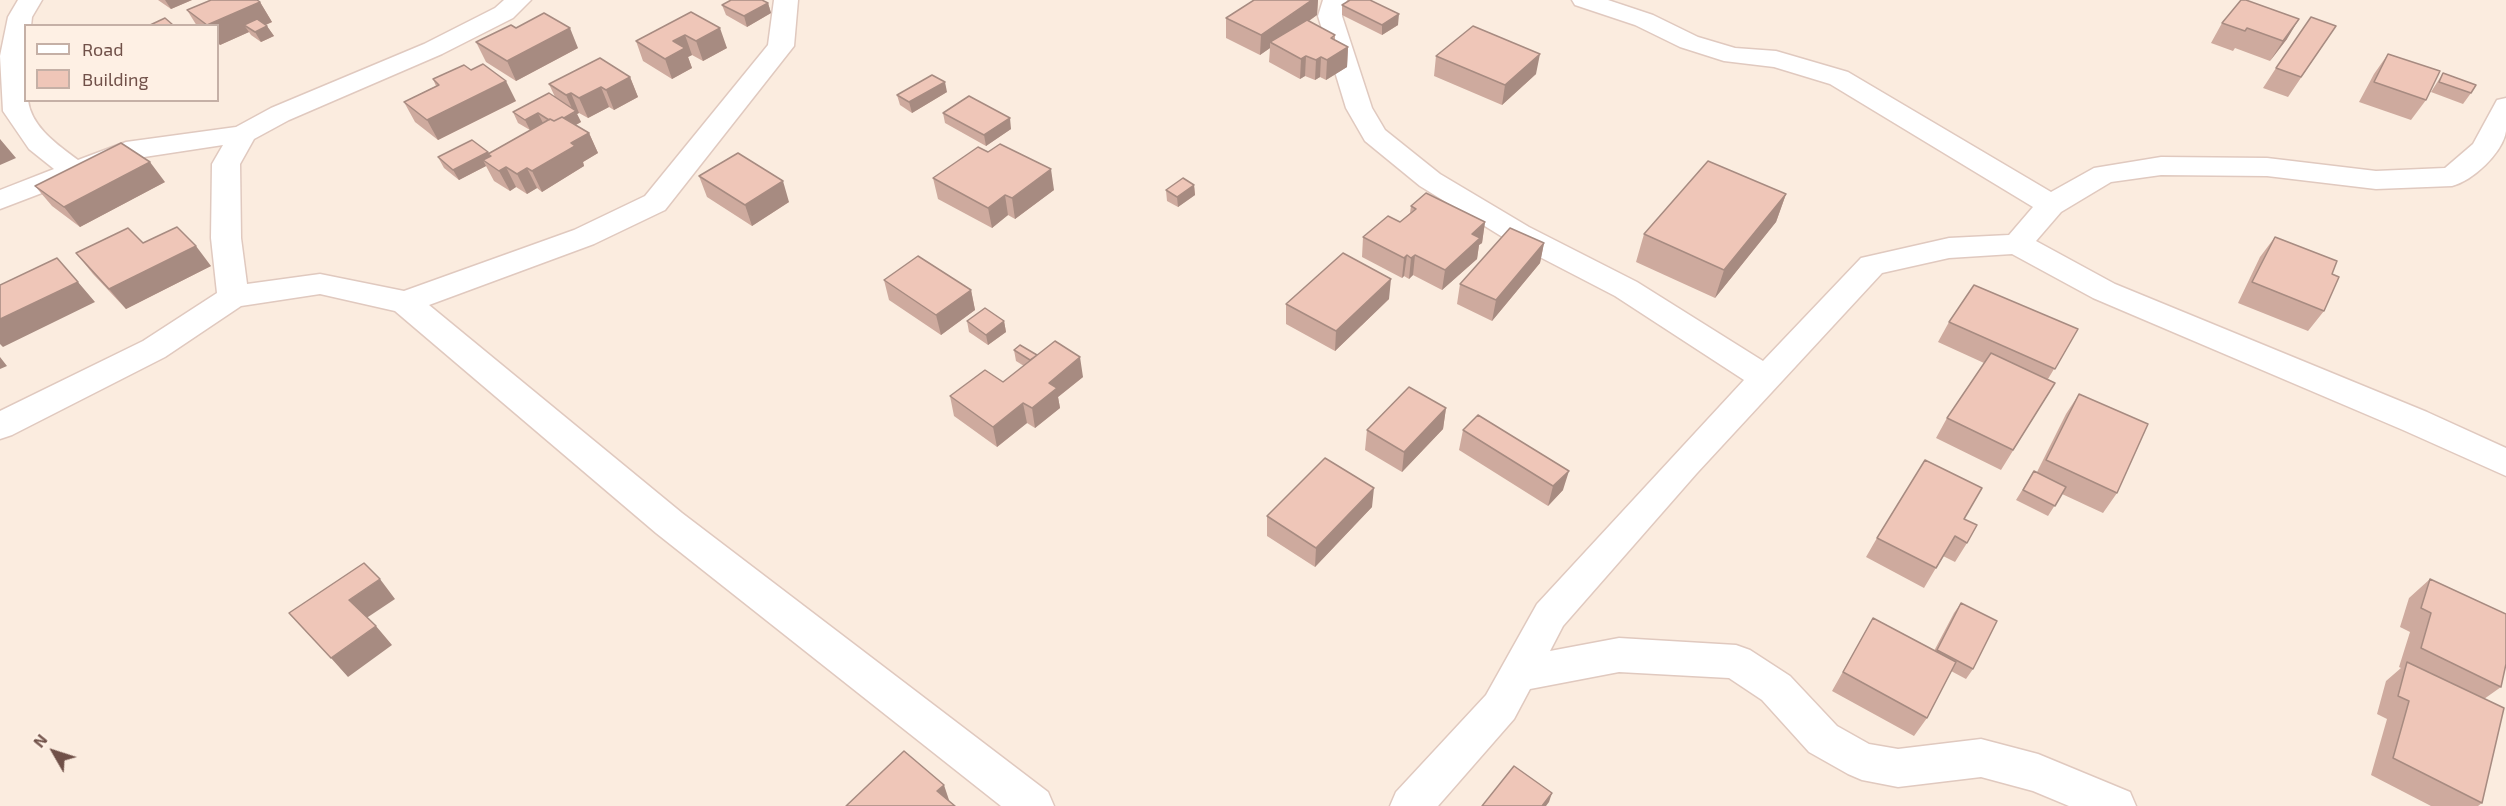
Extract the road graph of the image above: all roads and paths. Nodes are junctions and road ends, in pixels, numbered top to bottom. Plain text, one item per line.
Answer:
1 (30, 0) edge
2 (519, 0) edge
3 (786, 0) edge
4 (1335, 0) edge
5 (1584, 0) edge
6 (2506, 106) edge
7 (243, 134) junction
8 (73, 170) junction
9 (0, 200) edge
10 (2051, 204) junction
11 (2017, 244) junction
12 (233, 297) junction
13 (405, 302) junction
14 (1766, 378) junction
15 (0, 426) edge
16 (2506, 463) edge
17 (1518, 674) junction
18 (1033, 806) edge
19 (1411, 806) edge
20 (2115, 806) edge

1 - 8 street
2 - 7 street
3 - 13 street
4 - 14 street
5 - 10 street
6 - 10 street
7 - 8 street
7 - 12 street
8 - 9 street
10 - 11 street
11 - 14 street
11 - 16 street
12 - 13 street
12 - 15 street
13 - 18 street
14 - 17 street
17 - 19 street
17 - 20 street

